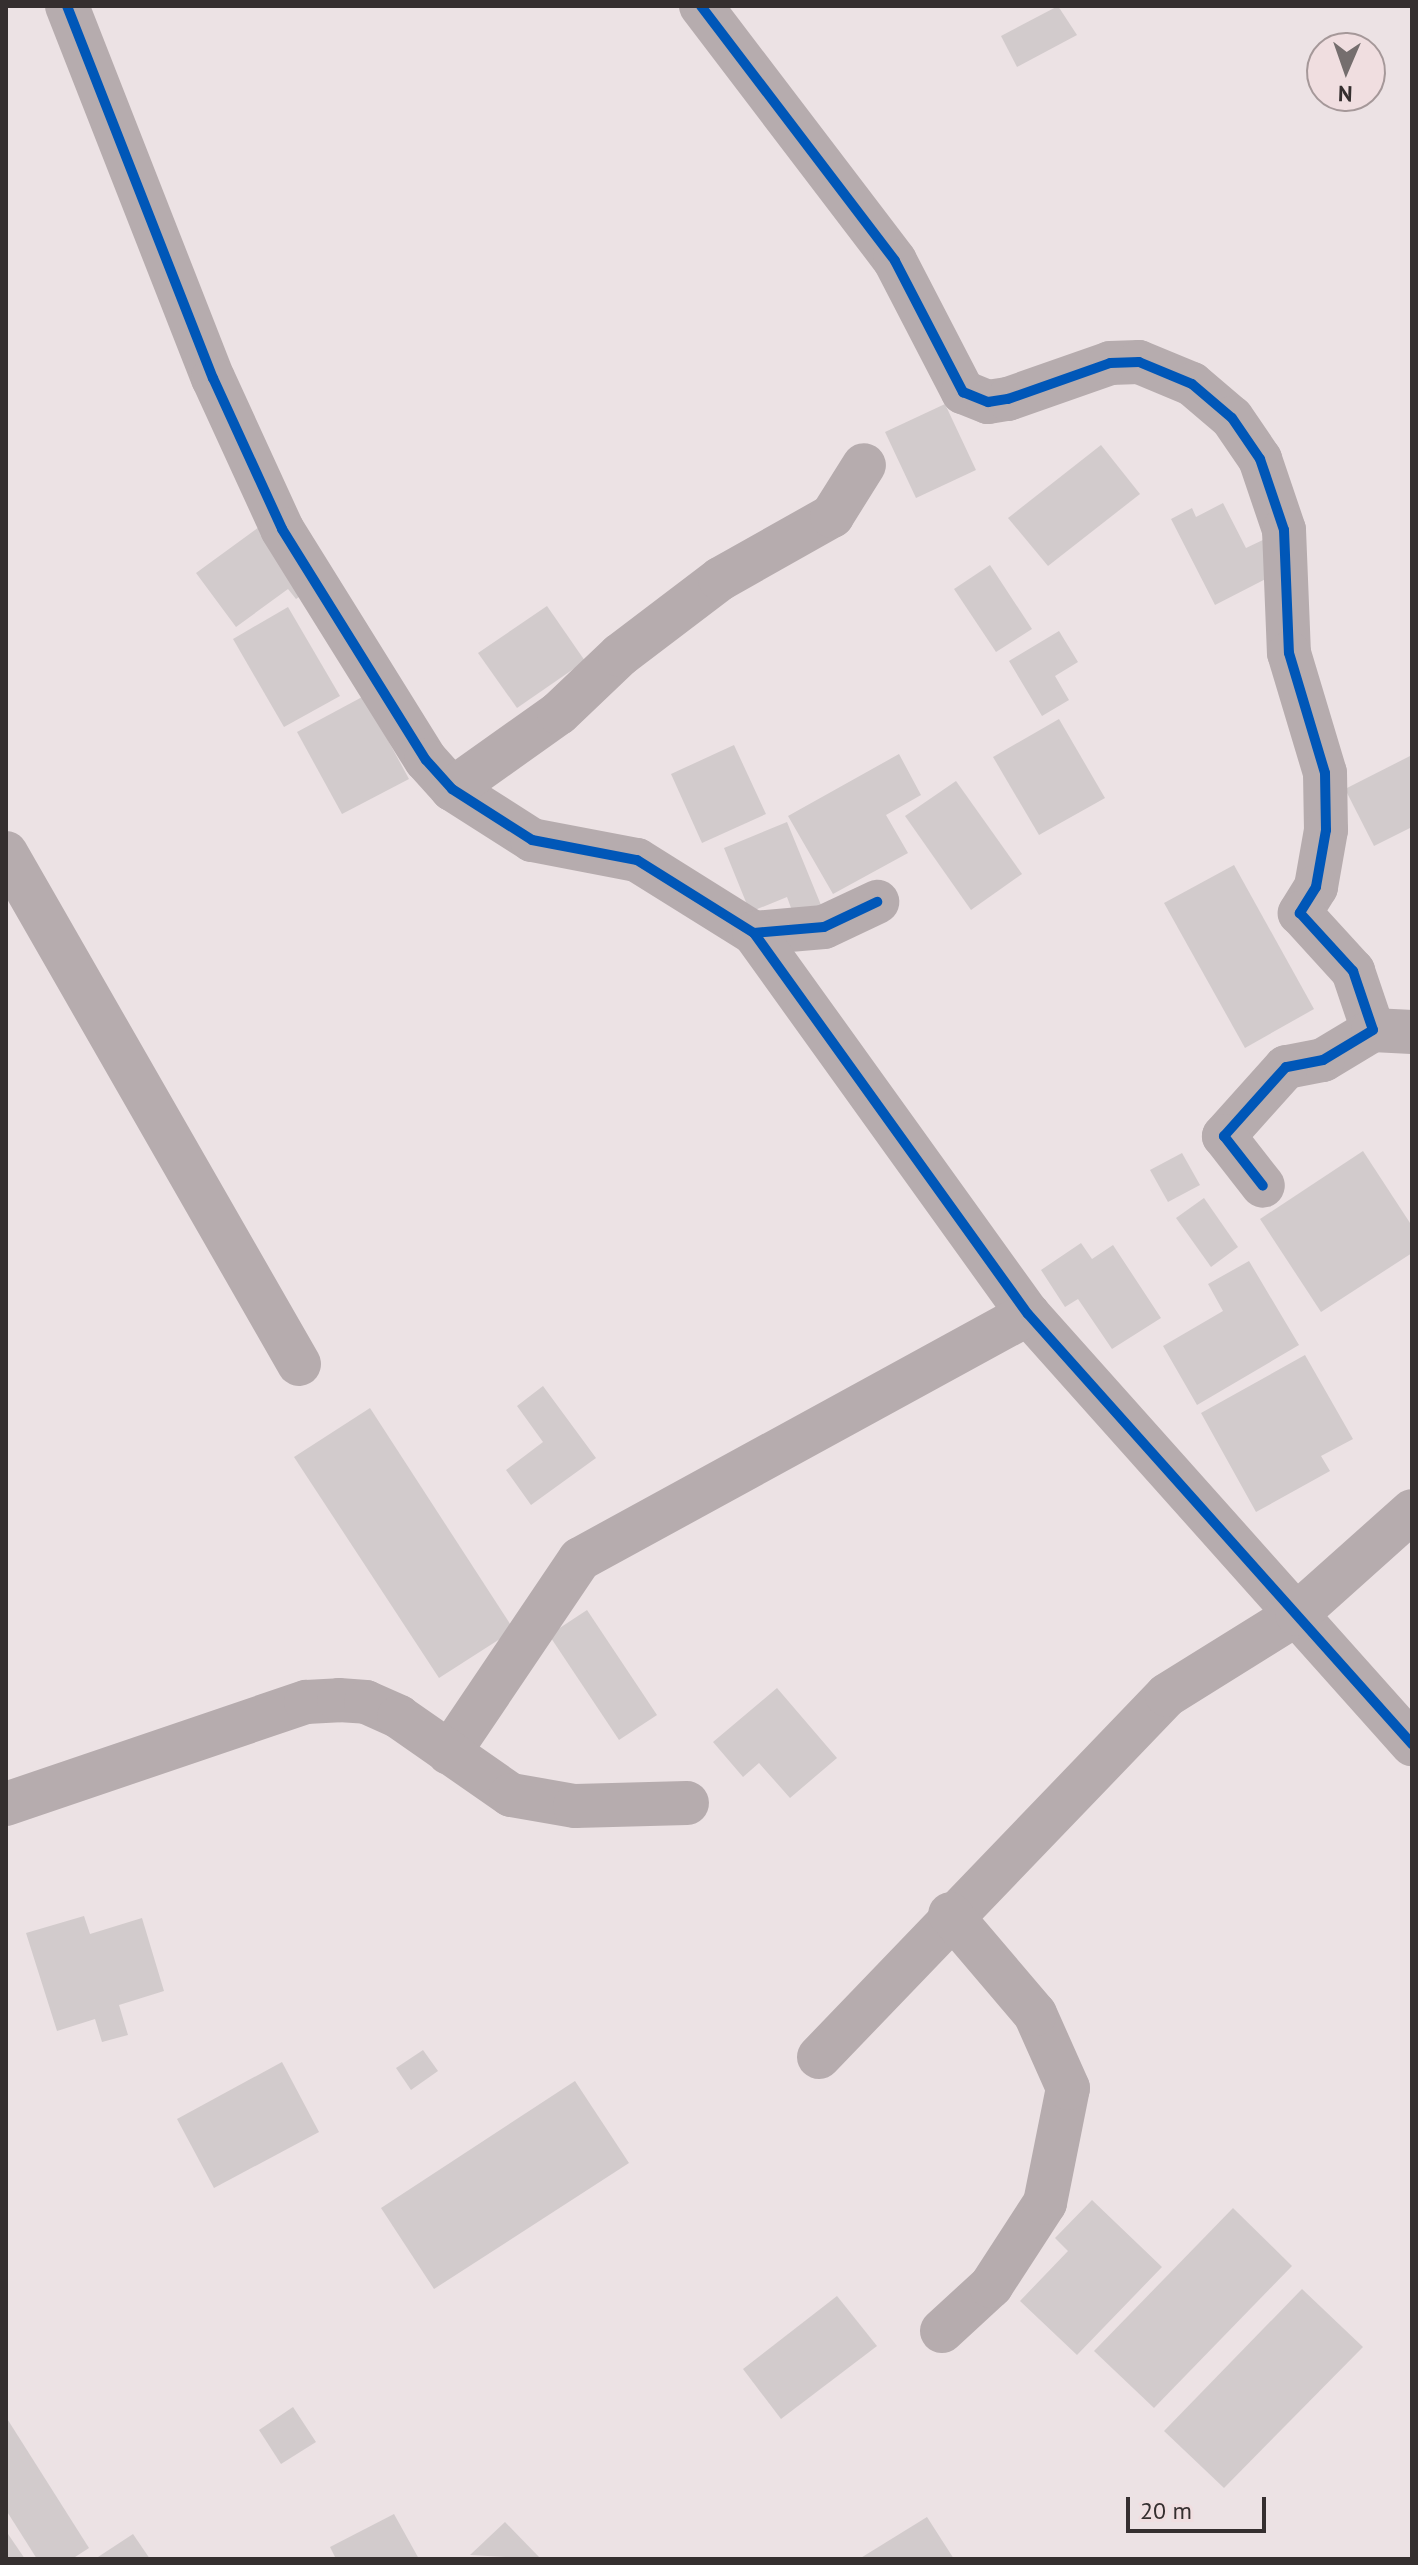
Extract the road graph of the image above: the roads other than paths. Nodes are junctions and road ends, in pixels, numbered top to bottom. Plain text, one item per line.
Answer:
1 (67, 6) edge
2 (701, 6) edge
3 (864, 465) dead end
4 (452, 789) junction
5 (6, 853) edge
6 (877, 902) dead end
7 (754, 933) junction
8 (1392, 1031) edge
9 (1263, 1186) dead end
10 (1028, 1314) junction
11 (299, 1364) dead end
12 (1412, 1511) edge
13 (1297, 1614) junction
14 (1412, 1744) edge
15 (449, 1753) junction
16 (687, 1803) dead end
17 (6, 1804) edge
18 (950, 1914) junction
19 (819, 2057) dead end
20 (942, 2331) dead end

1 - 4 street
2 - 8 street
3 - 4 street
4 - 7 street
5 - 11 street
6 - 7 street
7 - 10 street
8 - 9 street
10 - 13 street
10 - 15 street
12 - 13 street
13 - 14 street
13 - 18 street
15 - 16 street
15 - 17 street
18 - 19 street
18 - 20 street

